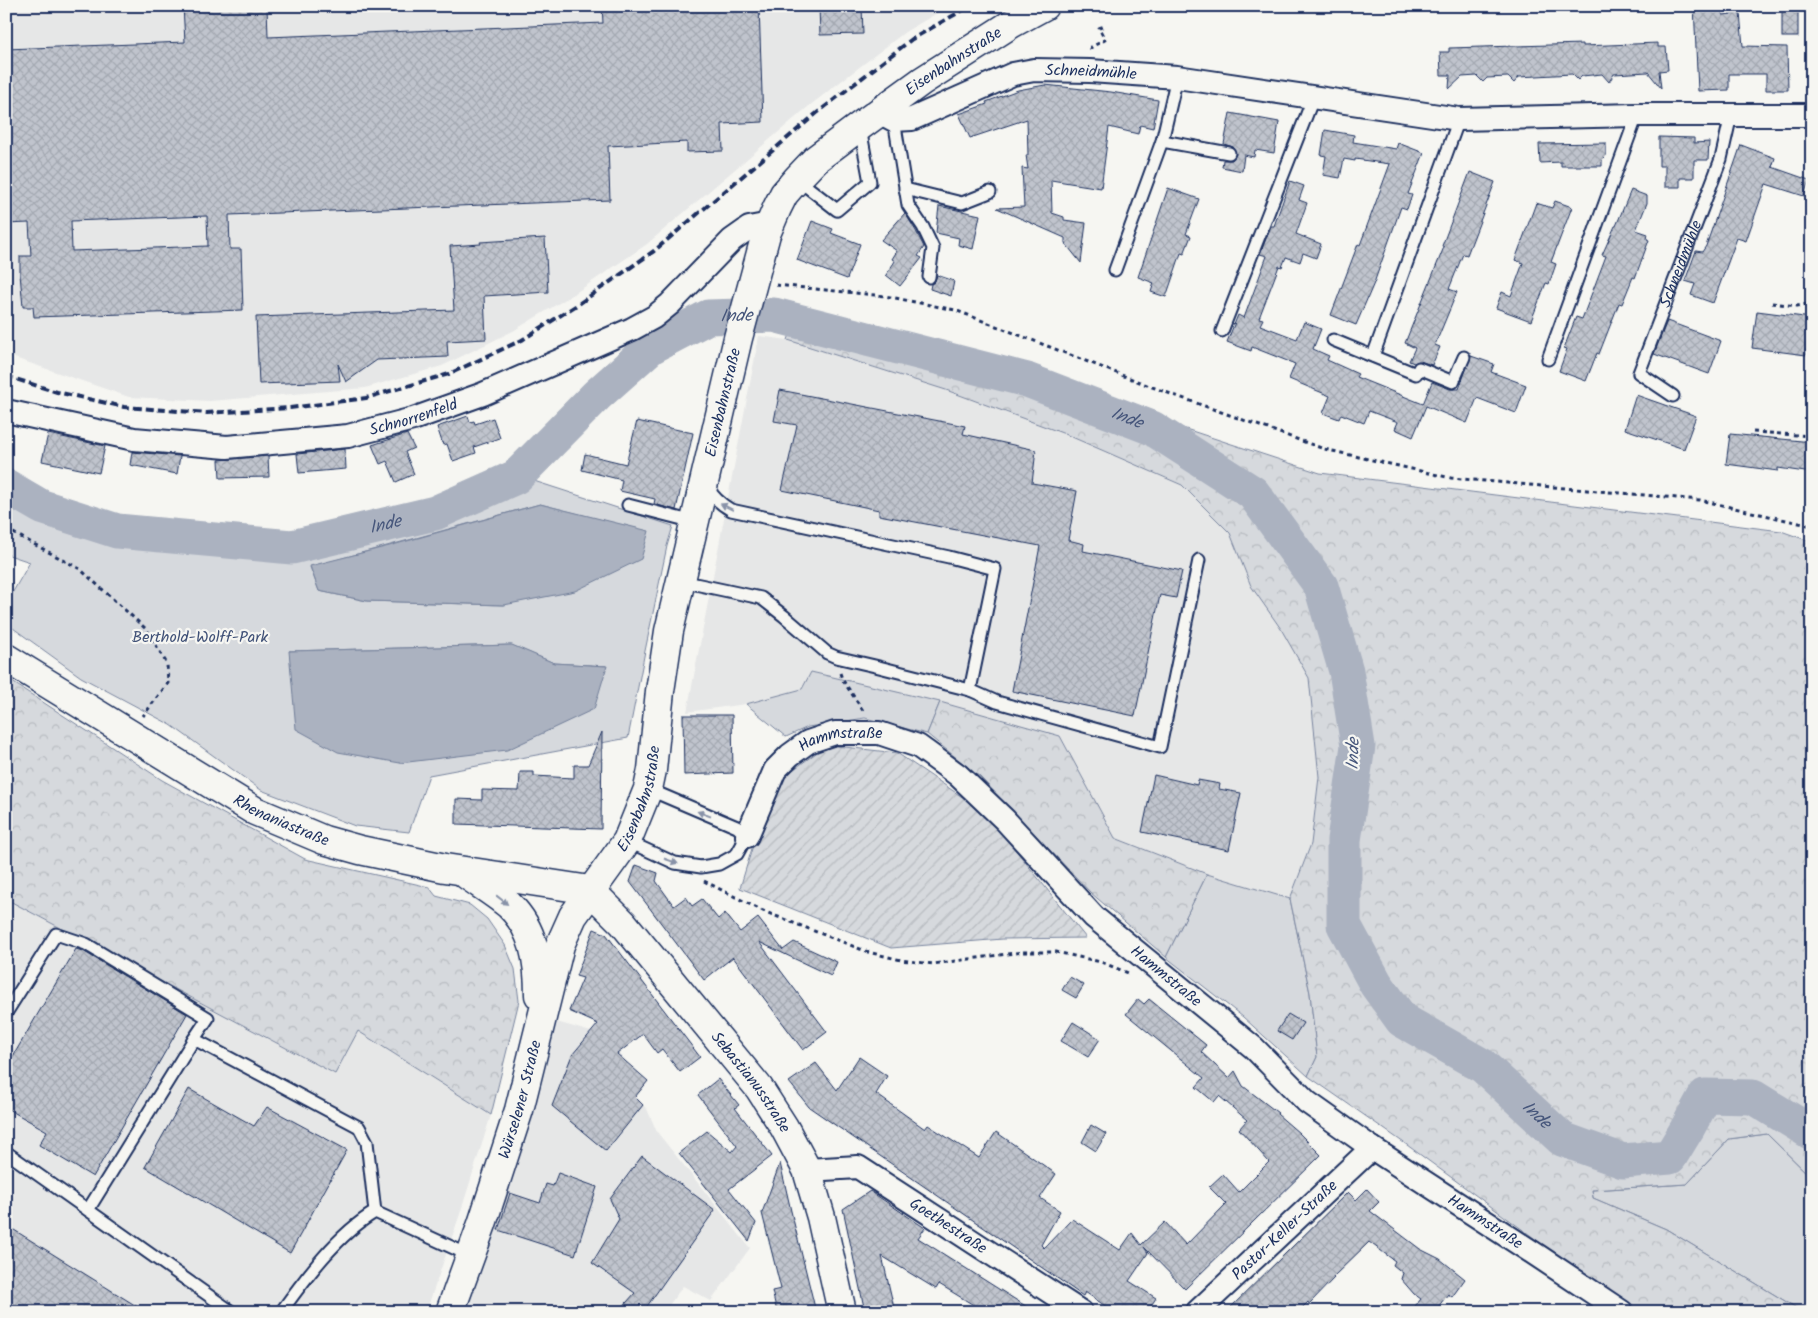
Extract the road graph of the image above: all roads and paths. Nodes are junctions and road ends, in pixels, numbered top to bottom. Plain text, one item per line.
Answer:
1 (1044, 6) edge
2 (1104, 26) dead end
3 (1090, 57) dead end
4 (1177, 78) junction
5 (1314, 96) junction
6 (1731, 114) junction
7 (1637, 115) junction
8 (1812, 115) edge
9 (878, 119) junction
10 (1459, 119) junction
11 (1162, 141) junction
12 (1229, 153) dead end
13 (797, 179) junction
14 (905, 189) junction
15 (990, 192) dead end
16 (770, 224) junction
17 (1115, 270) dead end
18 (929, 277) dead end
19 (751, 290) junction
20 (1772, 303) dead end
21 (1812, 303) edge
22 (1222, 331) dead end
23 (1332, 340) dead end
24 (1373, 356) junction
25 (1464, 357) dead end
26 (1548, 359) dead end
27 (1672, 396) dead end
28 (6, 412) edge
29 (1753, 432) dead end
30 (1812, 436) edge
31 (705, 483) junction
32 (628, 505) dead end
33 (696, 522) junction
34 (1812, 526) edge
35 (6, 529) edge
36 (1199, 560) dead end
37 (681, 581) junction
38 (6, 658) edge
39 (970, 690) junction
40 (849, 692) dead end
41 (868, 718) dead end
42 (130, 736) junction
43 (648, 789) junction
44 (747, 836) junction
45 (627, 841) junction
46 (462, 871) junction
47 (703, 881) dead end
48 (590, 890) junction
49 (1130, 974) dead end
50 (6, 1013) edge
51 (540, 1029) junction
52 (194, 1039) junction
53 (1372, 1148) junction
54 (6, 1152) edge
55 (807, 1170) junction
56 (88, 1210) junction
57 (375, 1212) junction
58 (471, 1256) junction
59 (232, 1312) edge
60 (281, 1312) edge
61 (450, 1312) edge
62 (842, 1312) edge
63 (1081, 1312) edge
64 (1198, 1312) edge
65 (1622, 1312) edge

1 - 9 main road, Eisenbahnstraße
2 - 3 path
4 - 5 street, Schneidmühle
4 - 9 street, Schneidmühle
4 - 11 lane
5 - 10 street, Schneidmühle
5 - 22 lane
6 - 7 street, Schneidmühle
6 - 8 street, Schneidmühle
6 - 27 lane, Schneidmühle
7 - 10 street, Schneidmühle
7 - 26 lane
9 - 13 main road, Eisenbahnstraße
9 - 13 lane
9 - 14 lane
10 - 24 lane
11 - 12 lane
11 - 17 lane
13 - 16 main road, Eisenbahnstraße
14 - 15 lane
14 - 18 lane
16 - 19 main road, Eisenbahnstraße
16 - 28 street, Schnorrenfeld
19 - 31 main road, Eisenbahnstraße
19 - 34 path
20 - 21 path
23 - 24 lane
24 - 25 lane
29 - 30 path
31 - 33 main road, Eisenbahnstraße
39 -> 31 lane
32 - 33 lane
33 - 37 main road, Eisenbahnstraße
35 - 42 path
36 - 39 lane
37 - 39 lane
37 - 43 main road, Eisenbahnstraße
38 - 42 main road, Rhenaniastraße
40 - 41 path
42 - 46 main road, Rhenaniastraße
44 -> 43 lane
43 - 45 main road, Eisenbahnstraße
45 -> 44 lane
44 - 53 street, Hammstraße
45 - 48 main road, Eisenbahnstraße
46 - 48 main road, Rhenaniastraße
46 -> 51 main road
47 - 49 path
48 - 51 main road, Würselener Straße
48 - 55 main road, Sebastianusstraße
50 - 52 lane
51 - 58 main road, Würselener Straße
52 - 56 lane
52 - 57 lane
53 - 64 street, Pastor-Keller-Straße
53 - 65 street, Hammstraße
54 - 56 lane
55 - 62 main road, Sebastianusstraße
55 - 63 street, Goethestraße
56 - 59 lane
57 - 58 lane
57 - 60 lane
58 - 61 main road, Würselener Straße

